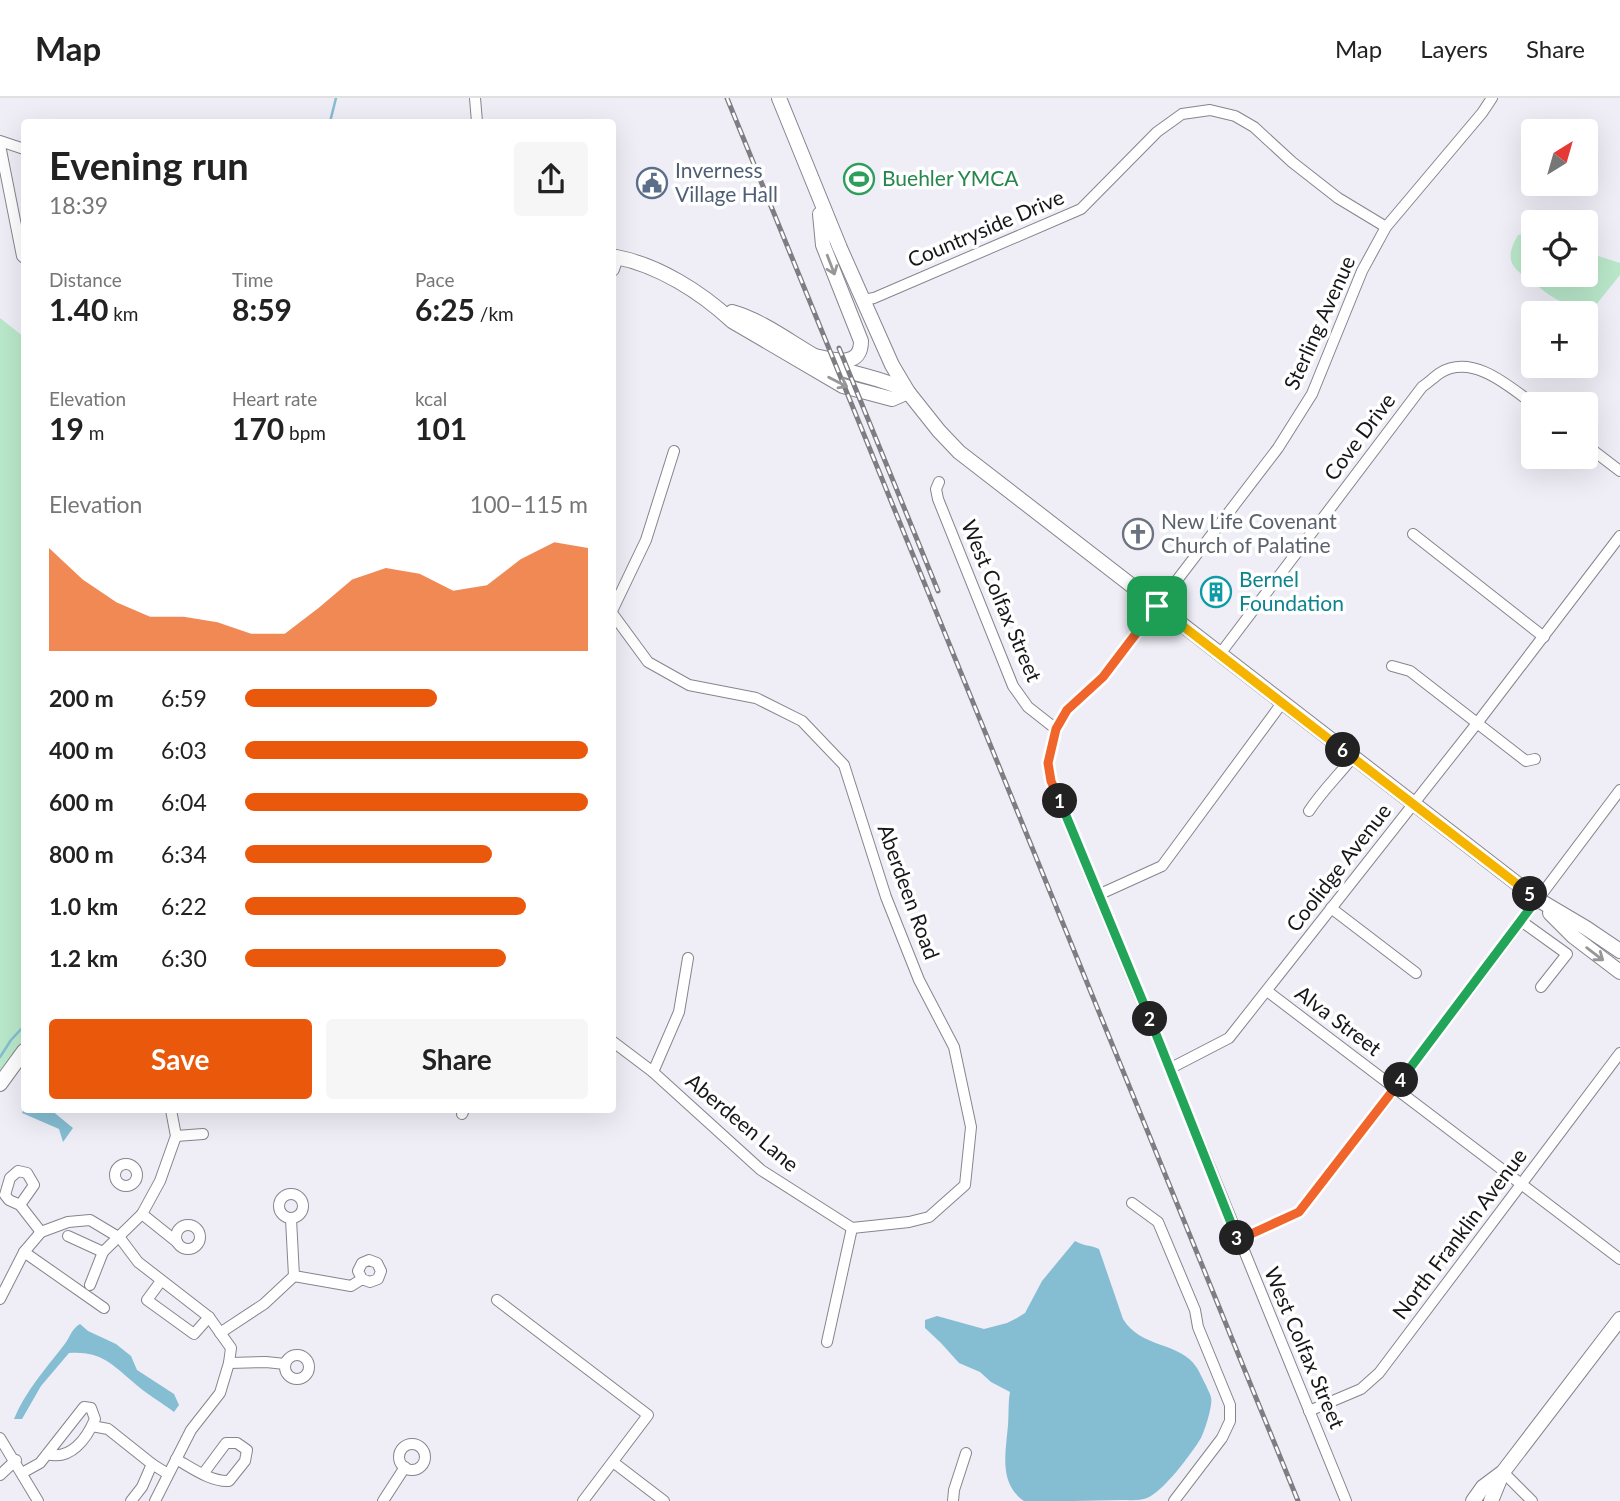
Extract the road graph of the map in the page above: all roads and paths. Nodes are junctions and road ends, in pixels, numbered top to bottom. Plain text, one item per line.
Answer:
1 (475, 98) edge
2 (779, 98) edge
3 (1211, 98) edge
4 (1492, 98) edge
5 (1210, 110) junction
6 (477, 119) edge
7 (0, 143) edge
8 (21, 148) edge
9 (819, 198) junction
10 (1386, 228) junction
11 (21, 251) edge
12 (616, 261) edge
13 (863, 300) junction
14 (718, 308) junction
15 (815, 356) junction
16 (908, 392) junction
17 (1521, 395) edge
18 (674, 451) dead end
19 (1598, 454) edge
20 (1620, 471) edge
21 (939, 482) dead end
22 (1413, 534) dead end
23 (1620, 536) edge
24 (616, 604) edge
25 (1157, 606) junction
26 (616, 618) edge
27 (1544, 636) junction
28 (1220, 654) junction
29 (1392, 666) dead end
30 (1282, 704) junction
31 (1478, 722) junction
32 (1056, 729) junction
33 (1353, 757) junction
34 (1535, 759) dead end
35 (1620, 790) edge
36 (1413, 804) junction
37 (1309, 811) dead end
38 (1098, 895) junction
39 (1537, 899) junction
40 (1331, 908) junction
41 (1521, 921) junction
42 (1620, 951) edge
43 (688, 958) dead end
44 (1620, 972) edge
45 (1416, 973) dead end
46 (1541, 987) dead end
47 (1267, 991) junction
48 (616, 1044) edge
49 (1620, 1053) edge
50 (21, 1055) edge
51 (1171, 1068) junction
52 (653, 1072) junction
53 (0, 1084) edge
54 (1395, 1089) junction
55 (172, 1113) edge
56 (203, 1135) dead end
57 (176, 1136) junction
58 (138, 1177) dead end
59 (160, 1181) junction
60 (1522, 1185) junction
61 (1132, 1203) dead end
62 (20, 1205) dead end
63 (142, 1214) junction
64 (291, 1219) dead end
65 (852, 1228) junction
66 (41, 1232) junction
67 (68, 1236) dead end
68 (120, 1238) junction
69 (1238, 1240) junction
70 (177, 1242) dead end
71 (24, 1252) junction
72 (103, 1252) junction
73 (1620, 1259) edge
74 (294, 1276) junction
75 (362, 1279) dead end
76 (161, 1281) junction
77 (90, 1285) dead end
78 (0, 1299) edge
79 (497, 1300) dead end
80 (104, 1308) dead end
81 (209, 1317) junction
82 (1620, 1319) edge
83 (220, 1333) junction
84 (827, 1342) dead end
85 (229, 1363) junction
86 (285, 1364) dead end
87 (1309, 1411) junction
88 (92, 1426) junction
89 (0, 1437) edge
90 (966, 1453) dead end
91 (47, 1454) junction
92 (176, 1459) junction
93 (16, 1460) junction
94 (613, 1462) junction
95 (152, 1464) junction
96 (405, 1468) dead end
97 (1503, 1472) junction
98 (22, 1473) junction
99 (168, 1474) junction
100 (203, 1474) dead end
101 (0, 1475) edge
102 (38, 1501) edge
103 (131, 1501) edge
104 (155, 1501) edge
105 (383, 1501) edge
106 (583, 1501) edge
107 (664, 1501) edge
108 (953, 1501) edge
109 (1174, 1501) edge
110 (1346, 1501) edge
111 (1473, 1501) edge
112 (1491, 1501) edge
113 (1532, 1501) edge

1 - 6 street
2 - 9 main road
3 - 5 street
4 - 10 street, Sterling Avenue
5 - 10 street
5 - 13 street, Countryside Drive
7 - 8 street
7 - 11 street
9 - 13 main road
9 -> 15 main road
10 - 25 street, Sterling Avenue
12 - 14 main road
13 - 16 main road
14 - 15 main road
14 -> 16 main road
15 - 16 main road
16 - 25 main road
17 - 28 street, Cove Drive
18 - 24 street
19 - 20 street
21 - 32 street, West Colfax Street
22 - 27 street
23 - 27 street, Coolidge Avenue
25 - 28 main road
25 - 32 street, Sterling Avenue
26 - 65 street, Aberdeen Road
27 - 31 street, Coolidge Avenue
28 - 30 main road
29 - 31 street
30 - 33 main road
30 - 38 street
31 - 34 street
31 - 36 street, Coolidge Avenue
32 - 38 street, West Colfax Street
33 - 36 main road
33 - 37 street
35 - 39 street
36 - 39 main road
36 - 40 street, Coolidge Avenue
38 - 51 street, West Colfax Street
39 - 41 street
39 - 42 main road
39 -> 44 main road
40 - 45 street
40 - 47 street, Coolidge Avenue
41 - 46 street
41 - 54 street
43 - 52 street
47 - 51 street, Coolidge Avenue
47 - 54 street, Alva Street
48 - 52 street, Aberdeen Lane
49 - 60 street, North Franklin Avenue
50 - 53 main road
51 - 69 street, West Colfax Street
52 - 65 street, Aberdeen Lane
54 - 60 street, Alva Street
54 - 69 street
55 - 57 street
56 - 57 street
57 - 59 street
58 - 59 street
59 - 63 street
60 - 73 street, Alva Street
60 - 87 street, North Franklin Avenue
61 - 109 street
62 - 66 street
63 - 68 street
63 - 70 street
64 - 74 street
65 - 84 street
66 - 68 street
66 - 71 street
67 - 72 street
68 - 72 street
68 - 76 street
69 - 87 street, West Colfax Street
71 - 78 street
71 - 80 street
72 - 77 street
74 - 75 street
74 - 83 street
76 - 81 street
76 - 81 street
79 - 94 street
81 - 83 street
82 - 97 main road
83 - 85 street
85 - 86 street
85 - 92 street
87 - 110 street, West Colfax Street
88 - 91 street
88 - 91 street
88 - 95 street
89 - 93 street
90 - 108 street
91 - 98 street
92 - 99 street
92 - 100 street
93 - 98 street
93 - 101 street
94 - 106 street
94 - 107 street
95 - 99 street
95 - 103 street
96 - 105 street
97 - 111 main road
97 - 112 main road
97 - 113 street
98 - 102 street
99 - 104 street

